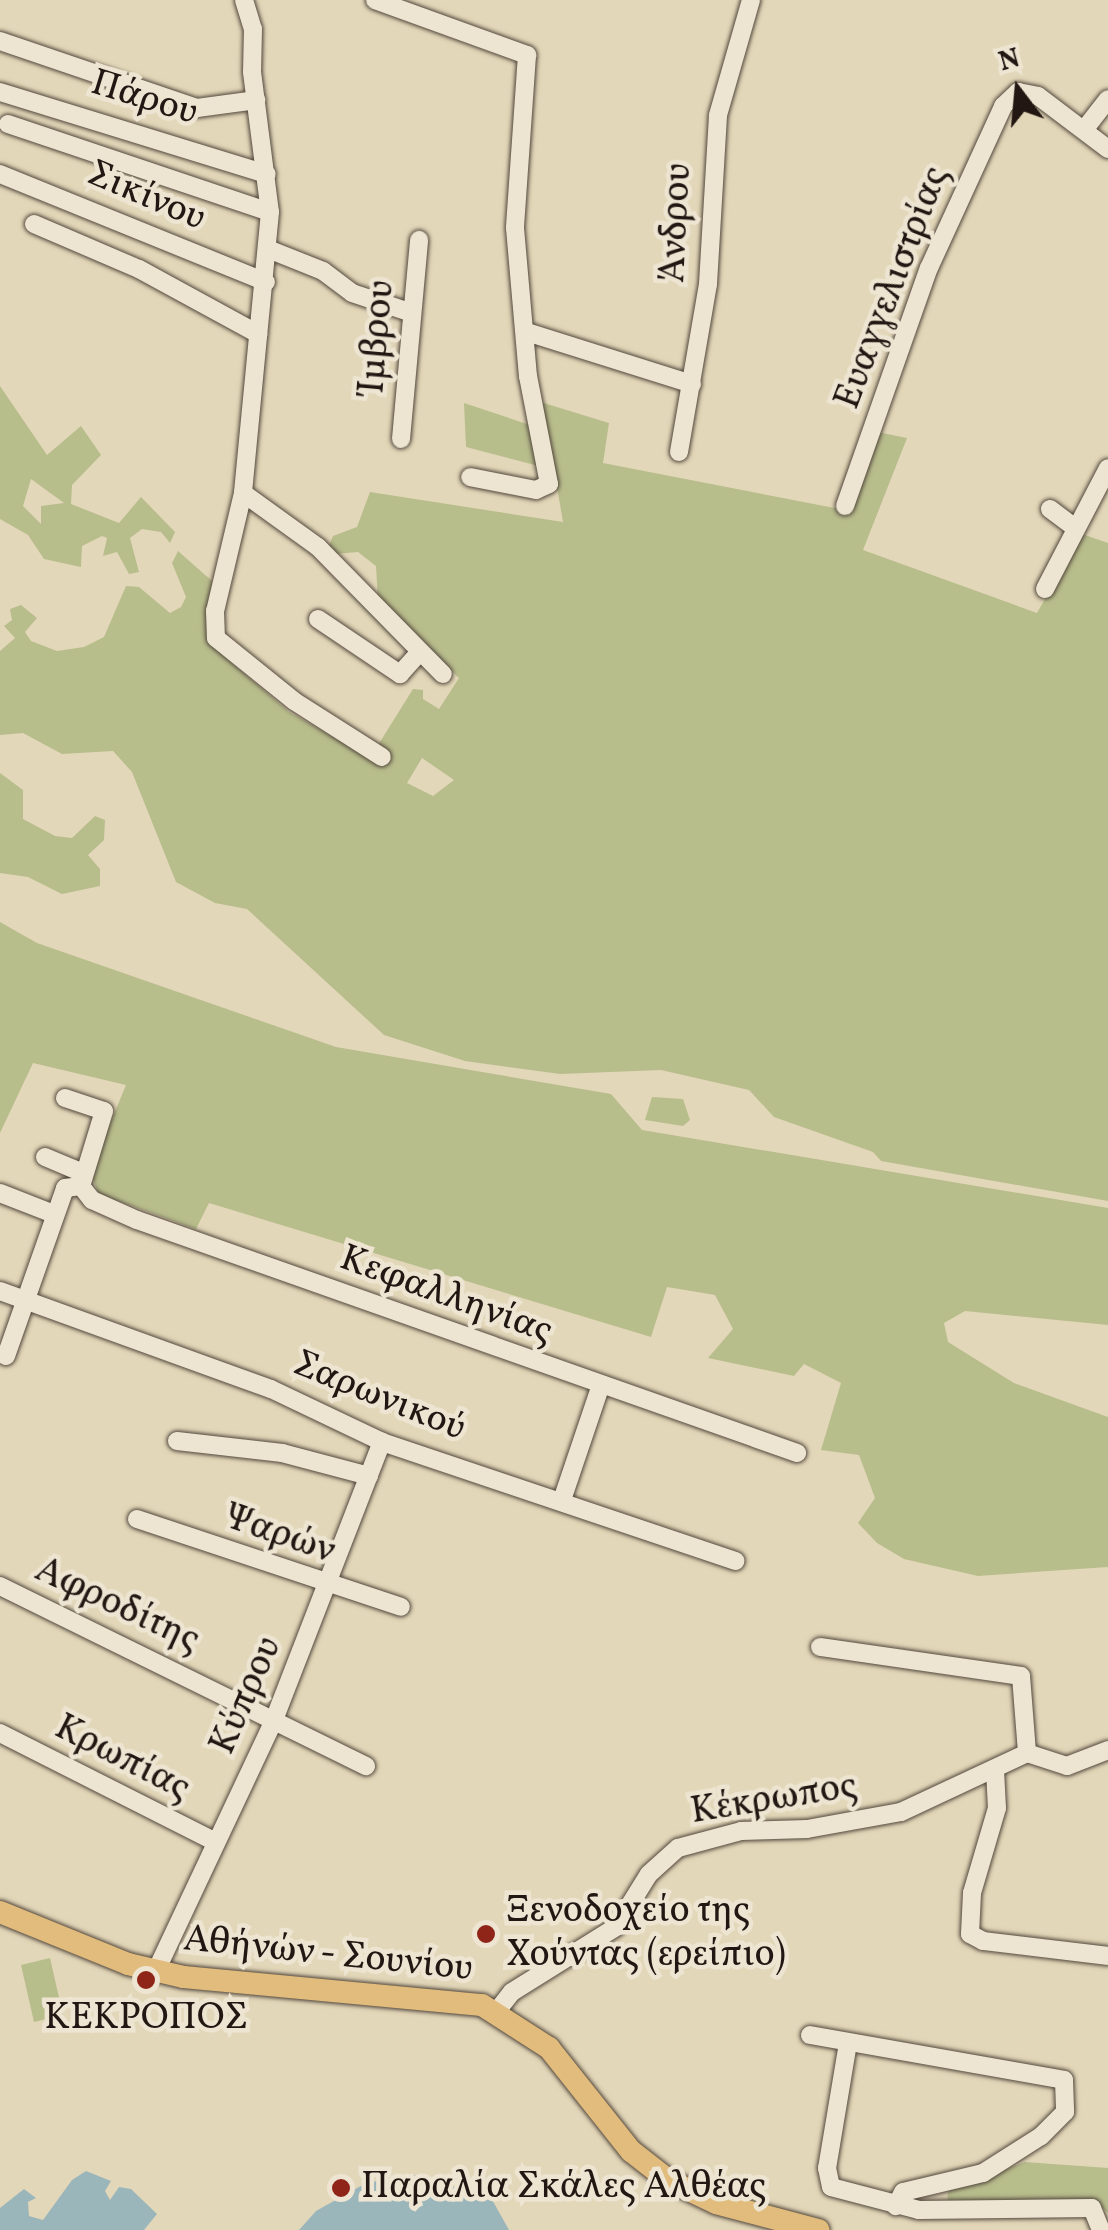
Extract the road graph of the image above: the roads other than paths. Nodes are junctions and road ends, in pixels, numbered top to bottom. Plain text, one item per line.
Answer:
1 (244, 0) edge
2 (375, 0) edge
3 (752, 0) edge
4 (0, 41) edge
5 (0, 92) edge
6 (1108, 99) edge
7 (256, 100) junction
8 (8, 124) dead end
9 (1086, 126) junction
10 (1108, 149) edge
11 (0, 174) edge
12 (267, 174) junction
13 (270, 212) junction
14 (34, 224) dead end
15 (419, 240) dead end
16 (268, 249) junction
17 (266, 282) junction
18 (412, 313) junction
19 (527, 332) junction
20 (258, 334) junction
21 (692, 384) junction
22 (401, 439) dead end
23 (680, 452) dead end
24 (1108, 468) edge
25 (470, 477) dead end
26 (242, 493) junction
27 (844, 506) dead end
28 (1050, 508) dead end
29 (1075, 528) junction
30 (1045, 589) dead end
31 (318, 618) dead end
32 (420, 652) junction
33 (443, 674) dead end
34 (382, 757) dead end
35 (66, 1098) dead end
36 (45, 1158) dead end
37 (82, 1179) junction
38 (0, 1194) edge
39 (54, 1214) junction
40 (0, 1291) edge
41 (22, 1300) junction
42 (6, 1356) dead end
43 (600, 1388) junction
44 (177, 1441) dead end
45 (382, 1442) junction
46 (797, 1454) dead end
47 (369, 1476) junction
48 (562, 1500) junction
49 (137, 1518) dead end
50 (735, 1561) dead end
51 (0, 1586) edge
52 (330, 1588) junction
53 (401, 1607) dead end
54 (820, 1647) dead end
55 (272, 1724) junction
56 (0, 1733) edge
57 (1108, 1750) edge
58 (1027, 1753) junction
59 (366, 1766) dead end
60 (995, 1770) junction
61 (216, 1842) junction
62 (0, 1912) edge
63 (1108, 1956) edge
64 (156, 1971) junction
65 (497, 2011) junction
66 (810, 2035) dead end
67 (848, 2042) junction
68 (896, 2206) junction
69 (818, 2230) edge
70 (1100, 2230) edge

1 - 7 street
2 - 19 street
3 - 21 street, Άνδρου
4 - 7 street
5 - 12 street, Πάρου
6 - 9 street
7 - 12 street
8 - 13 street
9 - 10 street, Ευαγγελιστρίας
9 - 27 street, Ευαγγελιστρίας
11 - 17 street, Σικίνου
12 - 13 street
13 - 16 street
14 - 20 street
15 - 18 street, Ίμβρου
16 - 17 street
16 - 18 street
17 - 20 street
18 - 22 street, Ίμβρου
19 - 21 street
19 - 25 street
20 - 26 street
21 - 23 street, Άνδρου
24 - 29 street
26 - 32 street
26 - 34 street
28 - 29 street
29 - 30 street
31 - 32 street
32 - 33 street
35 - 37 street
36 - 37 street, Κεφαλληνίας
37 - 39 street
37 - 43 street, Κεφαλληνίας
38 - 39 street
39 - 41 street
40 - 41 street, Σαρωνικού
41 - 42 street
41 - 45 street, Σαρωνικού
43 - 46 street, Κεφαλληνίας
43 - 48 street
44 - 47 street
45 - 47 street, Κύπρου
45 - 48 street, Σαρωνικού
47 - 52 street, Κύπρου
48 - 50 street, Σαρωνικού
49 - 52 street, Ψαρών
51 - 55 street, Αφροδίτης
52 - 53 street, Ψαρών
52 - 55 street, Κύπρου
54 - 58 street
55 - 59 street, Αφροδίτης
55 - 61 street, Κύπρου
56 - 61 street, Κρωπίας
57 - 58 street
58 - 60 street, Κέκρωπος
60 - 63 street
60 - 65 street, Κέκρωπος
61 - 64 street, Κύπρου
62 - 64 main road, Αθήνών - Σουνίου
64 - 65 main road, Αθήνών - Σουνίου
65 - 69 main road, Αθήνών - Σουνίου
66 - 67 street
67 - 68 street
67 - 68 street
68 - 70 street

